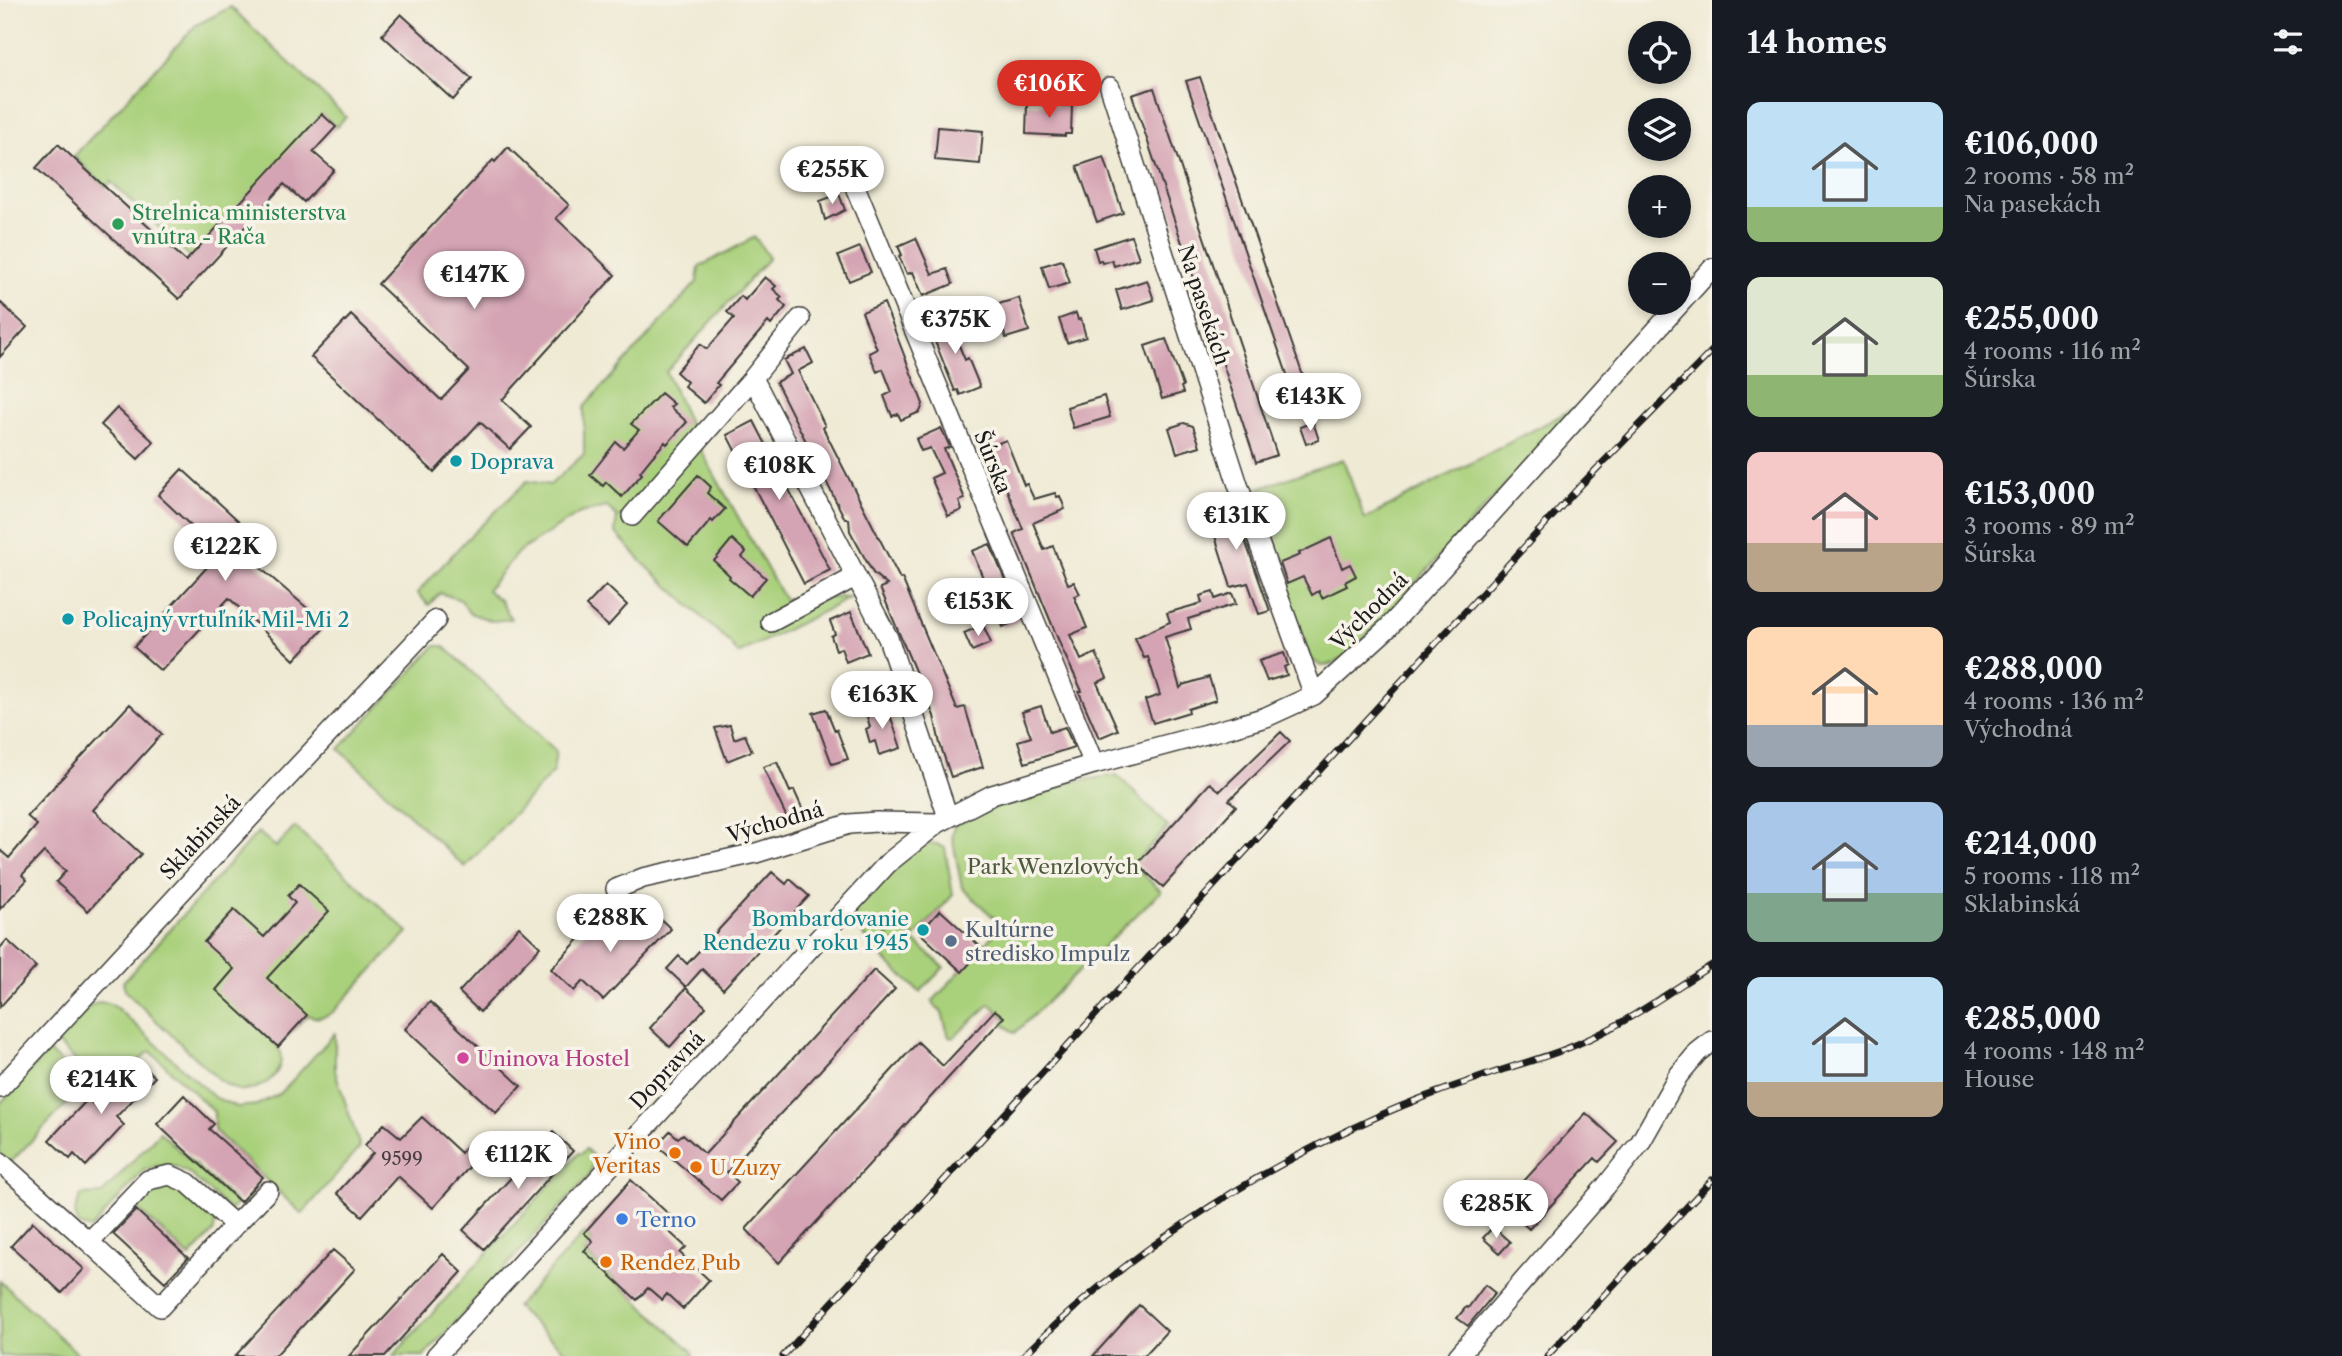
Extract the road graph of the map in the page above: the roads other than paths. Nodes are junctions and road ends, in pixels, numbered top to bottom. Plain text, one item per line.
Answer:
1 (1111, 87) dead end
2 (851, 177) dead end
3 (1712, 268) edge
4 (800, 319) dead end
5 (752, 378) junction
6 (632, 516) dead end
7 (855, 577) junction
8 (436, 620) dead end
9 (771, 622) dead end
10 (1314, 695) junction
11 (1094, 764) junction
12 (943, 820) junction
13 (616, 889) dead end
14 (1712, 1041) edge
15 (0, 1088) edge
16 (0, 1162) edge
17 (268, 1191) dead end
18 (235, 1226) junction
19 (89, 1242) junction
20 (436, 1356) edge
21 (1458, 1356) edge

1 - 10 street, Na pasekách
2 - 11 street, Šúrska
3 - 10 street, Východná
4 - 5 street
5 - 6 street
5 - 7 street
7 - 9 street
7 - 12 street
8 - 15 street, Sklabinská
10 - 11 street, Východná
11 - 12 street, Východná
12 - 13 street, Východná
12 - 20 street, Dopravná
14 - 21 street
16 - 19 street
17 - 18 street
18 - 19 street
18 - 19 street

